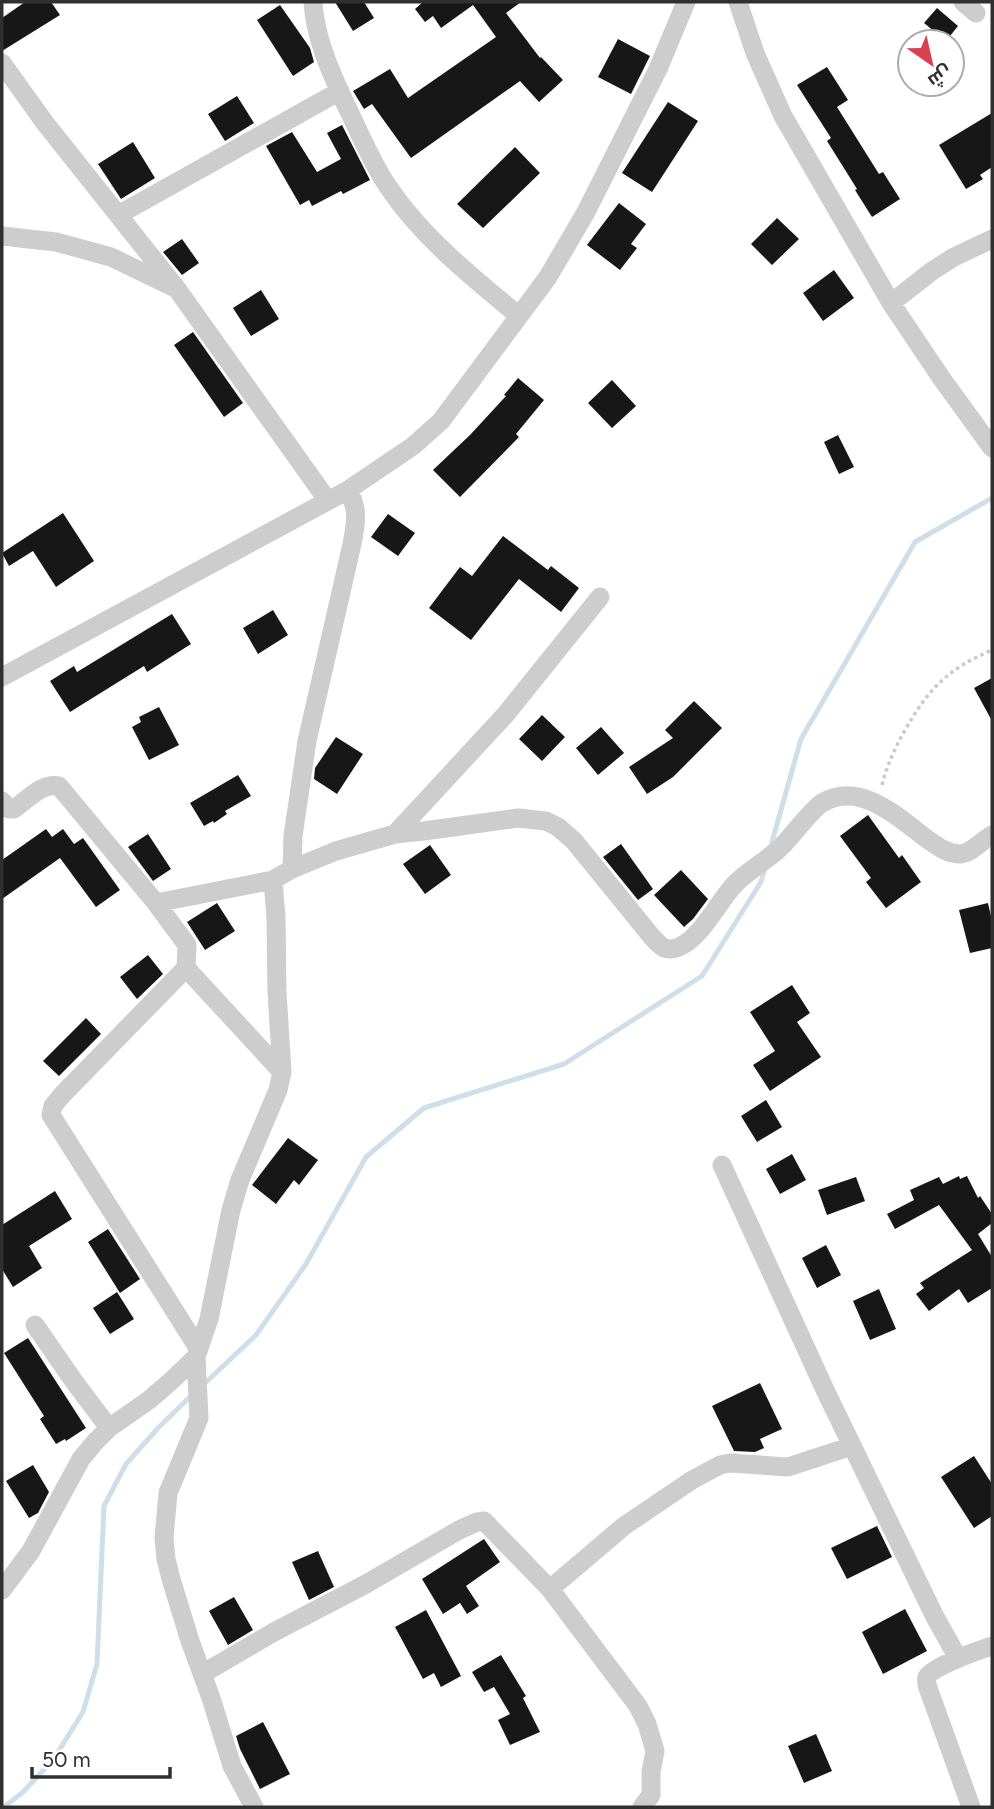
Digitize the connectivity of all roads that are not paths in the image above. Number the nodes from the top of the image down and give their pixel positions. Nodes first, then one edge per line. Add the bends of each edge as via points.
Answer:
1 (313, 2) edge
2 (686, 2) edge
3 (738, 2) edge
4 (2, 64) edge
5 (340, 91) junction
6 (118, 215) junction
7 (2, 236) edge
8 (992, 239) edge
9 (177, 289) junction
10 (891, 303) junction
11 (518, 315) junction
12 (992, 448) edge
13 (348, 490) junction
14 (328, 501) junction
15 (600, 597) dead end
16 (2, 677) edge
17 (2, 801) edge
18 (395, 834) junction
19 (992, 835) edge
20 (292, 869) junction
21 (273, 880) junction
22 (156, 903) junction
23 (186, 968) junction
24 (282, 1072) junction
25 (722, 1165) dead end
26 (35, 1325) dead end
27 (197, 1352) junction
28 (109, 1428) junction
29 (852, 1446) junction
30 (550, 1589) junction
31 (2, 1590) edge
32 (992, 1646) edge
33 (958, 1658) junction
34 (202, 1674) junction
35 (232, 1766) junction
36 (243, 1807) edge
37 (254, 1807) edge
38 (642, 1807) edge
39 (971, 1807) edge

1 - 5 street via 320,39
2 - 11 street via 658,69 586,212 548,277
3 - 10 street via 783,117
4 - 6 street
5 - 6 street
5 - 11 street via 397,199 464,270
6 - 9 street
7 - 9 street via 56,242 111,257
8 - 10 street via 954,257
9 - 14 street
10 - 12 street
11 - 13 street via 441,421
13 - 14 street
13 - 20 street via 356,518 307,741
14 - 16 street
15 - 18 street via 506,714
17 - 22 street via 14,809 43,788 59,786
18 - 19 street via 518,818 546,821 574,841 652,937 669,949 697,934 735,883 782,846 820,804 834,797 878,804 940,849 954,853 964,854
18 - 20 street
20 - 21 street
21 - 22 street
21 - 24 street
22 - 23 street via 187,945
23 - 24 street
23 - 27 street via 62,1095 51,1115
24 - 27 street via 240,1180 209,1319
25 - 29 street
26 - 28 street
27 - 28 street via 170,1382
27 - 34 street via 199,1418 168,1493 164,1538 171,1579
28 - 31 street via 81,1460 31,1551
29 - 30 street via 788,1467 730,1463 709,1470 625,1525
29 - 33 street
30 - 34 street via 481,1520
30 - 38 street via 630,1693 647,1724 655,1751 651,1795
32 - 33 street
33 - 39 street via 926,1679
34 - 35 street
35 - 36 street
35 - 37 street

